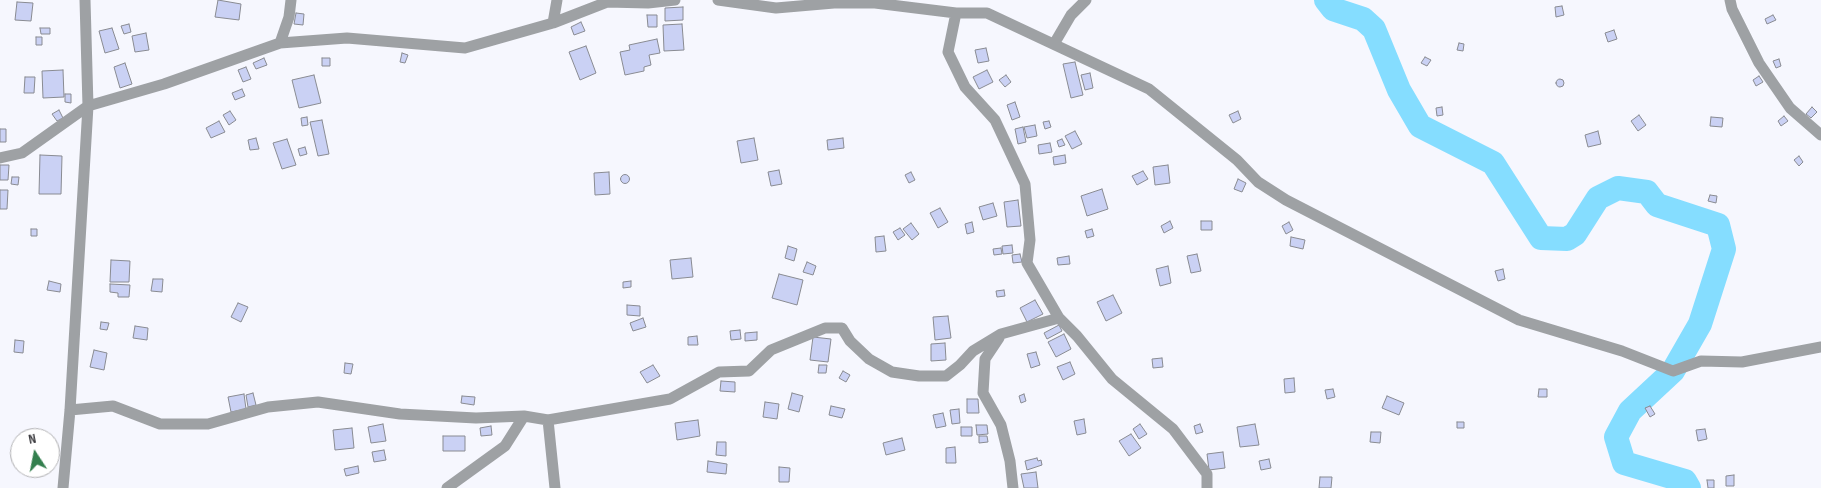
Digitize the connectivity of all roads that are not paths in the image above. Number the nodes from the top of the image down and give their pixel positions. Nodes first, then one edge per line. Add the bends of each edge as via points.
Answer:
1 (85, 0) edge
2 (291, 0) edge
3 (557, 0) edge
4 (675, 0) edge
5 (718, 0) edge
6 (1086, 0) edge
7 (1730, 0) edge
8 (956, 13) junction
9 (553, 23) junction
10 (280, 43) junction
11 (1054, 44) junction
12 (88, 106) junction
13 (1821, 135) edge
14 (0, 158) edge
15 (1059, 318) junction
16 (1001, 334) junction
17 (1821, 347) edge
18 (70, 410) junction
19 (524, 416) junction
20 (548, 420) junction
21 (63, 488) edge
22 (447, 488) edge
23 (555, 488) edge
24 (1013, 488) edge
25 (1207, 488) edge

1 - 12 street
2 - 10 street
3 - 9 street
4 - 9 street via 607,2
5 - 8 street via 776,8 875,3
6 - 11 street
7 - 13 street via 1759,63 1790,108
8 - 11 street via 987,13
8 - 15 street via 948,52 966,88 995,120 1025,184 1030,240 1027,263
9 - 10 street via 465,48 347,38
10 - 12 street via 164,84
11 - 17 street via 1149,89 1237,160 1258,182 1286,200 1520,320 1622,351 1673,371 1701,362 1742,362
12 - 14 street via 22,153
12 - 18 street
15 - 16 street
15 - 25 street via 1112,379 1173,428 1207,474
16 - 20 street via 973,351 946,376 919,376 892,372 869,359 850,341 842,328 825,328 771,350 749,371 720,372 670,399
16 - 24 street via 985,359 983,393 1001,425
18 - 19 street via 113,406 160,424 177,425 208,424 268,407 318,402 400,414 476,418
18 - 21 street
19 - 20 street
19 - 22 street via 505,446
20 - 23 street

